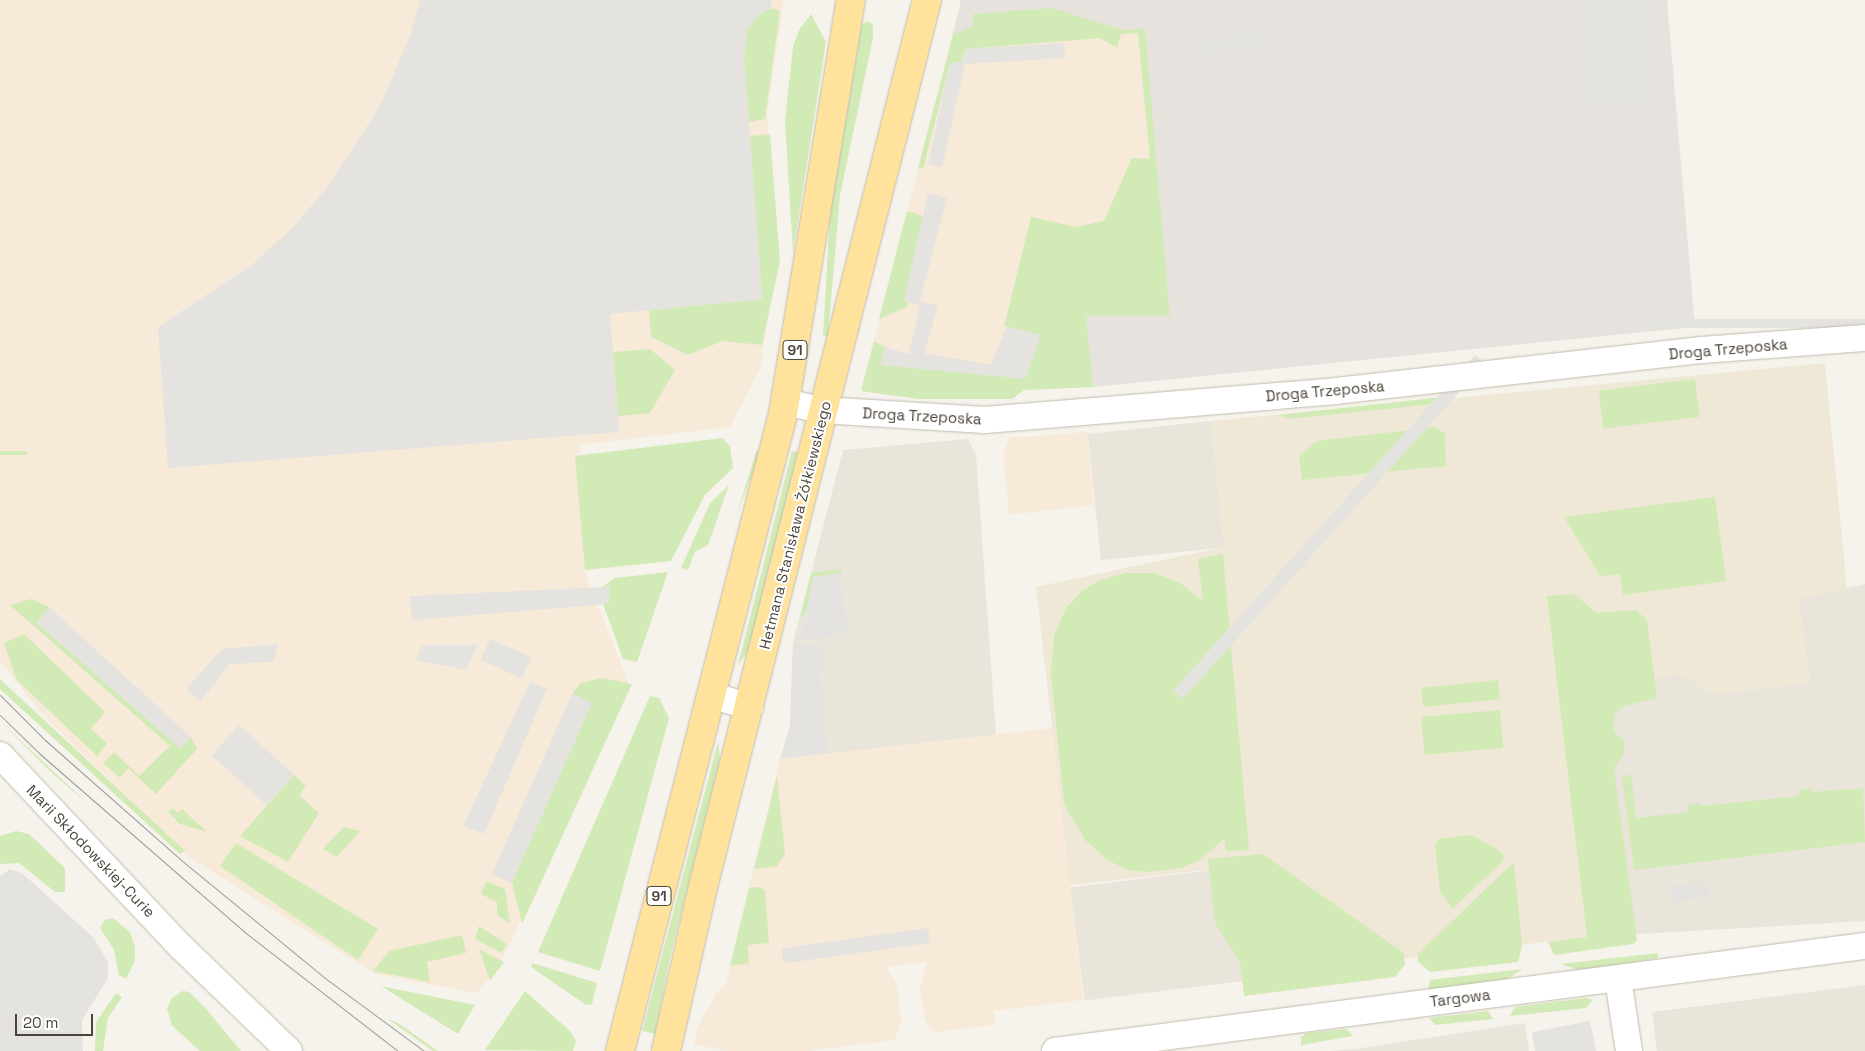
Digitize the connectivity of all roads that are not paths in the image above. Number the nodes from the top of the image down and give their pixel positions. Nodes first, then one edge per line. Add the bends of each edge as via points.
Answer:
1 (851, 0) edge
2 (927, 0) edge
3 (1865, 338) edge
4 (786, 402) junction
5 (822, 410) junction
6 (711, 695) junction
7 (750, 707) junction
8 (0, 755) edge
9 (1865, 946) edge
10 (1618, 979) junction
11 (620, 1047) edge
12 (289, 1051) edge
13 (666, 1051) edge
14 (1055, 1051) edge
15 (1629, 1051) edge

1 - 4 main road, 91
2 - 5 main road, Hetmana Stanisława Żółkiewskiego
3 - 5 street, Droga Trzeposka via 1701,350 1336,391 985,420
4 - 5 street, Droga Trzeposka
4 - 6 main road, 91
5 - 7 main road, Hetmana Stanisława Żółkiewskiego
6 - 7 street
6 - 11 main road, 91
7 - 13 main road, Hetmana Stanisława Żółkiewskiego via 704,883
8 - 12 street, Marii Skłodowskiej-Curie via 181,947
9 - 10 street, Targowa
10 - 14 street, Targowa
10 - 15 street

